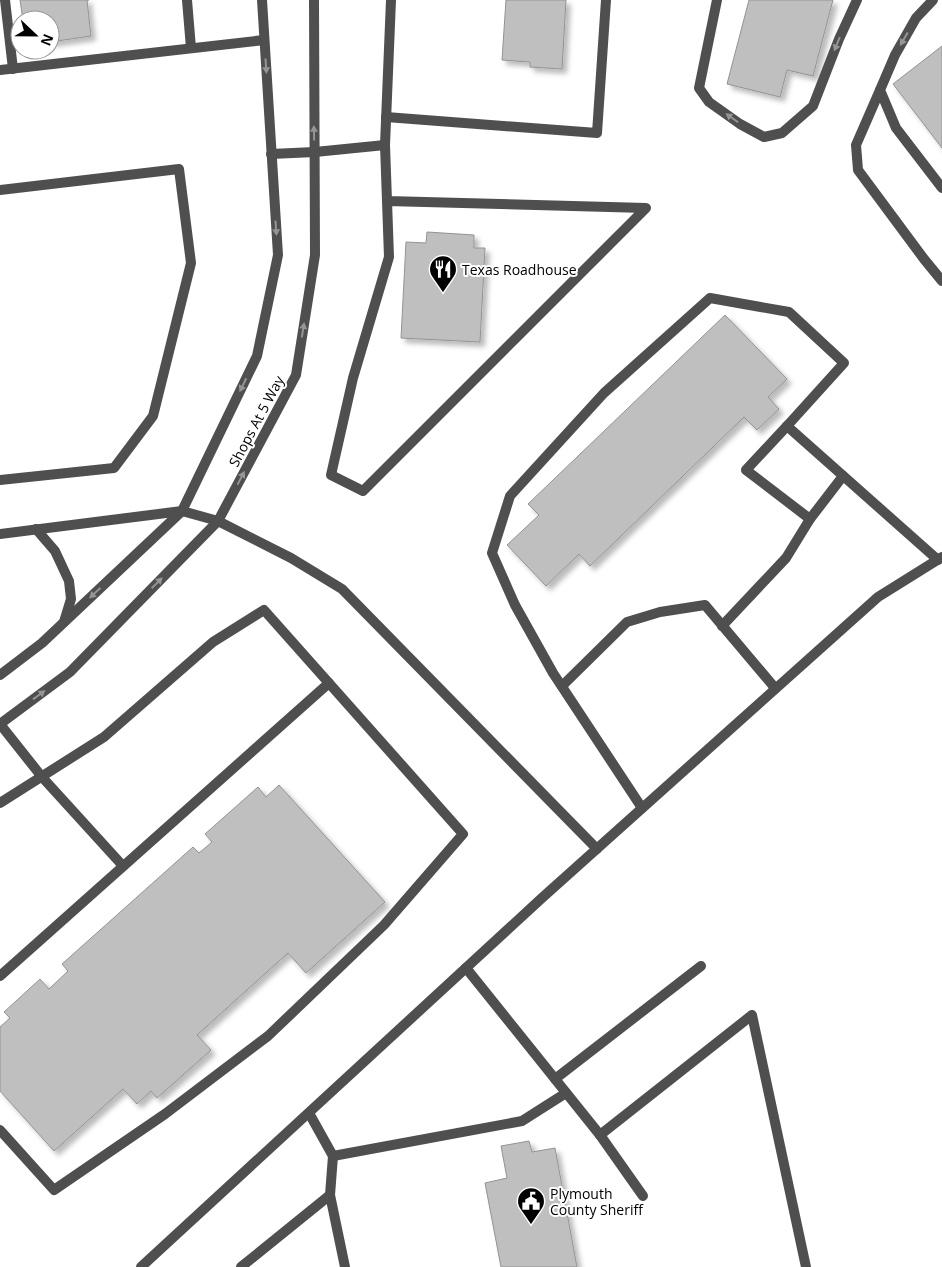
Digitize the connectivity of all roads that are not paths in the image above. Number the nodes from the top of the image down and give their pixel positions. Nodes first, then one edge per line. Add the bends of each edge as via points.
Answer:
1 (5, 0) edge
2 (187, 0) edge
3 (262, 0) edge
4 (314, 0) edge
5 (392, 0) edge
6 (606, 0) edge
7 (717, 0) edge
8 (857, 0) edge
9 (933, 0) edge
10 (264, 40) junction
11 (191, 48) junction
12 (13, 68) junction
13 (0, 70) edge
14 (880, 90) junction
15 (386, 117) junction
16 (386, 146) junction
17 (315, 152) junction
18 (271, 154) junction
19 (942, 188) edge
20 (0, 190) edge
21 (387, 201) junction
22 (942, 281) edge
23 (787, 426) junction
24 (843, 476) junction
25 (0, 480) edge
26 (182, 511) junction
27 (810, 519) junction
28 (218, 521) junction
29 (36, 529) junction
30 (0, 534) edge
31 (940, 559) edge
32 (64, 622) junction
33 (722, 626) junction
34 (0, 675) edge
35 (329, 683) junction
36 (562, 686) junction
37 (775, 688) junction
38 (0, 724) edge
39 (42, 777) junction
40 (0, 803) edge
41 (642, 808) junction
42 (597, 848) junction
43 (123, 866) junction
44 (701, 966) dead end
45 (466, 968) junction
46 (0, 976) edge
47 (555, 1079) junction
48 (566, 1093) junction
49 (309, 1113) junction
50 (0, 1130) edge
51 (600, 1135) junction
52 (333, 1156) junction
53 (330, 1195) junction
54 (643, 1196) dead end
55 (141, 1267) edge
56 (241, 1267) edge
57 (345, 1267) edge
58 (806, 1267) edge

1 - 12 lane
2 - 11 lane
3 - 10 lane, Shops At 5 Way
17 -> 4 lane, Shops At 5 Way
5 - 15 lane
6 - 15 lane via 597,133
8 -> 7 lane via 813,106 782,133 764,136 709,102 700,88
9 -> 14 lane via 916,18
10 - 11 lane
10 -> 18 lane, Shops At 5 Way
11 - 12 lane
12 - 13 lane
14 - 19 lane via 896,128
14 - 22 lane via 856,144 858,170
15 - 16 lane
16 - 17 lane
16 - 21 lane
17 - 18 lane
28 -> 17 lane, Shops At 5 Way via 296,375 315,255
18 -> 26 lane, Shops At 5 Way via 278,255 257,356
20 - 25 lane via 179,169 191,263 153,416 114,468
21 - 21 lane via 389,257 353,378 331,475 363,491 646,208
23 - 24 lane
23 - 27 lane via 746,470
23 - 36 lane via 844,363 789,312 710,298 604,393 510,496 492,553 515,605
24 - 27 lane
24 - 31 lane
26 - 28 lane
26 - 29 lane
26 -> 32 lane, Shops At 5 Way
27 - 33 lane via 786,558
38 -> 28 lane, Shops At 5 Way via 70,672
28 - 42 lane via 291,558 342,589
29 - 30 lane
29 - 32 lane via 55,551 69,581 72,599
31 - 37 lane via 878,597
32 - 34 lane, Shops At 5 Way via 42,644
33 - 36 lane via 705,605 660,612 627,622
33 - 37 lane
35 - 39 lane via 264,610 213,642 104,737
35 - 43 lane
35 - 50 lane via 462,834 384,925 268,1036 165,1114 54,1190
36 - 41 lane
37 - 41 lane
38 - 39 lane
39 - 40 lane
39 - 43 lane
41 - 42 lane
42 - 45 lane
43 - 46 lane
44 - 47 lane
45 - 47 lane
45 - 49 lane
47 - 48 lane
48 - 51 lane
48 - 52 lane via 522,1120
49 - 52 lane
49 - 55 lane
51 - 54 lane
51 - 58 lane via 752,1015
52 - 53 lane
53 - 56 lane
53 - 57 lane

